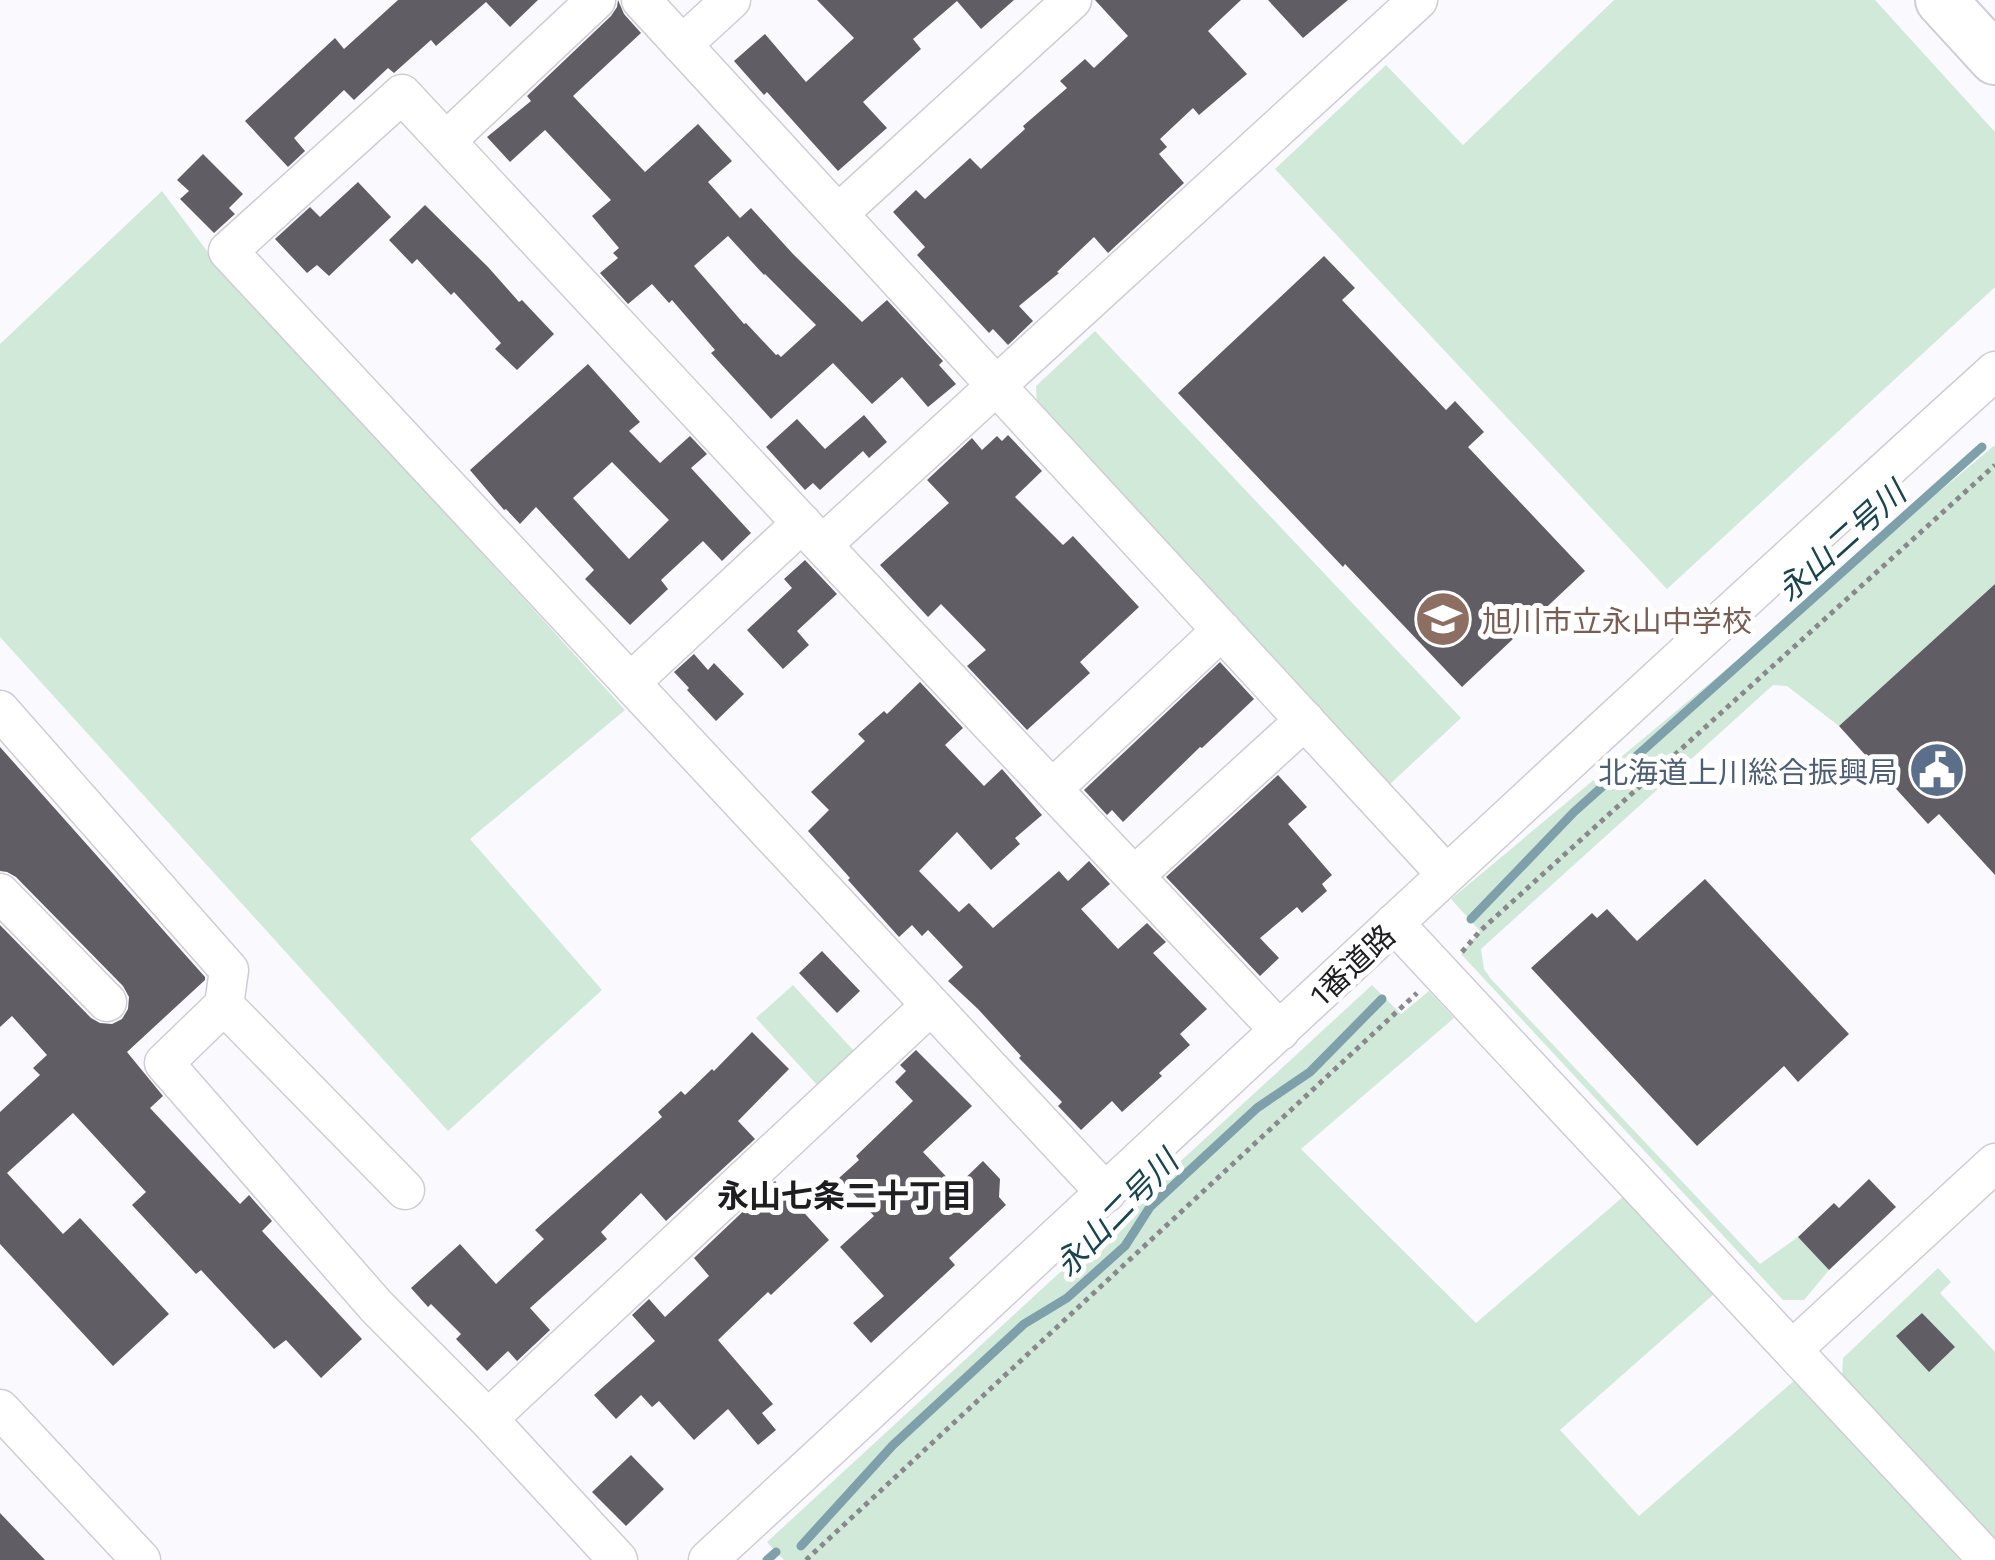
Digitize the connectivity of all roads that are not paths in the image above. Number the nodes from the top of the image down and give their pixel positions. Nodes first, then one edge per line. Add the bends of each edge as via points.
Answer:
1 (596, 0) edge
2 (641, 0) edge
3 (730, 0) edge
4 (1418, 0) edge
5 (1941, 0) edge
6 (1064, 3) edge
7 (682, 44) junction
8 (1995, 59) edge
9 (446, 142) junction
10 (839, 214) junction
11 (1995, 371) edge
12 (997, 386) junction
13 (812, 534) junction
14 (1222, 630) junction
15 (631, 682) junction
16 (0, 710) edge
17 (1304, 720) junction
18 (1052, 789) junction
19 (1446, 874) junction
20 (1134, 876) junction
21 (0, 892) edge
22 (1394, 923) junction
23 (106, 1002) dead end
24 (224, 1005) junction
25 (930, 1006) junction
26 (1280, 1031) junction
27 (1995, 1163) edge
28 (404, 1190) dead end
29 (1106, 1194) junction
30 (1793, 1349) junction
31 (0, 1408) edge
32 (488, 1419) junction
33 (141, 1560) edge
34 (618, 1560) edge
35 (708, 1560) edge
36 (1988, 1560) edge

1 - 9 street
2 - 7 street
3 - 7 street
4 - 12 street
5 - 8 main road
6 - 10 street
7 - 10 street
9 - 13 street
9 - 15 street via 402,94 228,250
10 - 12 street
11 - 19 street, 1番道路
12 - 13 street
12 - 14 street
13 - 15 street
13 - 18 street
14 - 17 street
14 - 18 street
15 - 25 street
16 - 24 street via 228,970
17 - 19 street
17 - 20 street
18 - 20 street
19 - 22 street, 1番道路
20 - 26 street
21 - 23 street
22 - 26 street, 1番道路
22 - 30 street
24 - 28 street
24 - 32 street via 164,1063 376,1306
25 - 29 street
25 - 32 street
26 - 29 street, 1番道路
27 - 30 street
29 - 35 street, 1番道路
30 - 36 street
31 - 33 street
32 - 34 street

